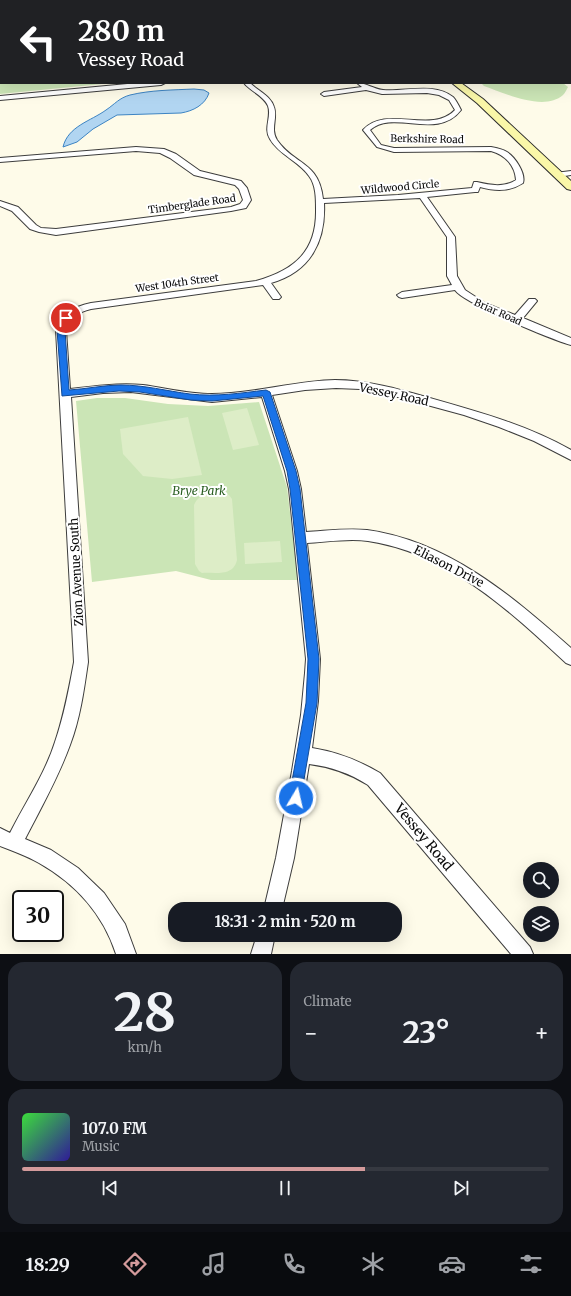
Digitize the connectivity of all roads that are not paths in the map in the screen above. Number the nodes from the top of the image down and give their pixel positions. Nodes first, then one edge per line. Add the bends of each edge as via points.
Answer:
1 (150, 84) edge
2 (248, 84) edge
3 (362, 84) edge
4 (457, 84) edge
5 (467, 84) edge
6 (368, 88) junction
7 (324, 94) dead end
8 (0, 98) edge
9 (480, 101) junction
10 (0, 160) edge
11 (571, 173) edge
12 (558, 175) junction
13 (477, 184) joint
14 (571, 187) edge
15 (422, 196) junction
16 (320, 201) junction
17 (0, 203) edge
18 (266, 282) junction
19 (457, 287) junction
20 (402, 295) dead end
21 (276, 297) dead end
22 (532, 302) dead end
23 (92, 306) joint
24 (516, 320) junction
25 (571, 342) edge
26 (266, 392) junction
27 (65, 394) junction
28 (570, 454) edge
29 (301, 538) junction
30 (571, 658) edge
31 (303, 755) junction
32 (7, 840) edge
33 (275, 902) edge
34 (264, 942) edge
35 (126, 954) edge
36 (261, 954) edge
37 (523, 954) edge

1 - 8 street
2 - 16 street, West 104th Street via 268,101 272,112 271,137 314,177
3 - 6 street, Berkshire Road
4 - 9 main road
5 - 9 main road
6 - 7 street
6 - 13 street, Berkshire Road via 382,91 433,92 446,95 452,100 458,110 453,117 425,123 384,122 370,125 366,130 379,146 388,149 498,151 508,156 520,177 520,181 511,186 490,188
9 - 12 main road
10 - 17 street, Timberglade Road via 153,149 167,153 197,173 238,183 243,188 247,200 237,208 56,232 33,228 15,209
11 - 12 street
12 - 14 main road
13 - 15 street, Wildwood Circle via 475,190
15 - 16 street, Wildwood Circle via 370,201
15 - 19 street via 451,237 452,276
16 - 18 street, West 104th Street via 321,219 312,252 294,269
18 - 21 street
18 - 23 street, West 104th Street
19 - 20 street
19 - 24 street, Briar Road via 470,299
22 - 24 street
23 - 27 street, Zion Avenue South via 73,312 62,324
24 - 25 street, Briar Road
26 - 27 street, Vessey Road via 212,398 119,388
26 - 28 street, Vessey Road via 322,384 379,388 503,424
26 - 29 street via 291,471
27 - 32 street, Zion Avenue South via 81,662 63,744 51,772
29 - 30 street, Eliason Drive via 367,536 416,548 489,586
29 - 31 street via 314,659 312,703
31 - 33 street
31 - 37 street, Vessey Road via 336,760 356,767 374,779
32 - 35 street via 45,856 72,874 98,899 118,931
34 - 36 street

